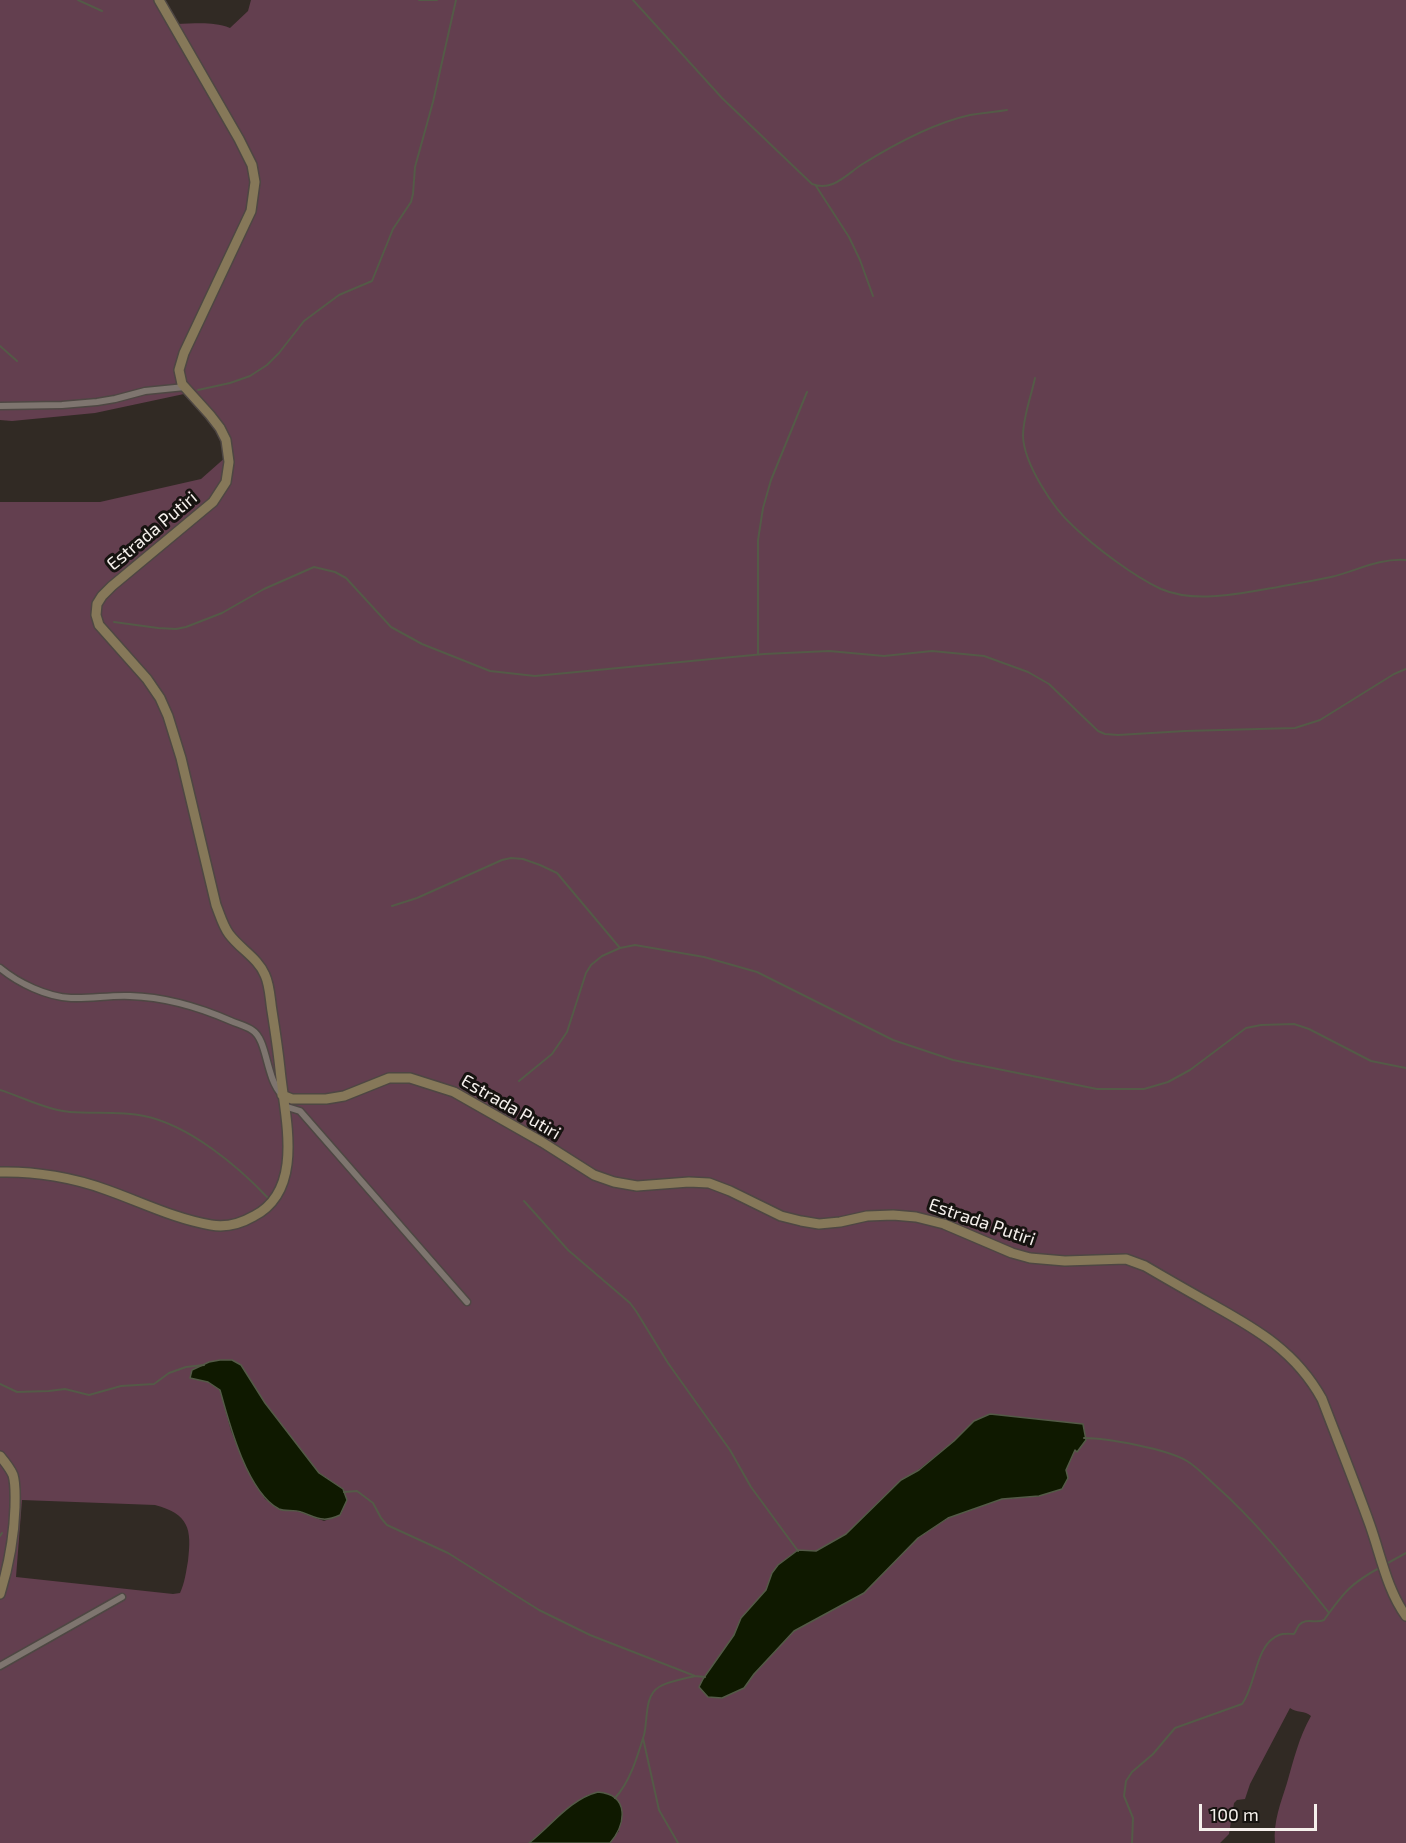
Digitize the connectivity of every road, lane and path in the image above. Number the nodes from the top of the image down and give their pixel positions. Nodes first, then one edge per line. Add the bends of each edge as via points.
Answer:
1 (159, 0) edge
2 (185, 387) junction
3 (0, 406) edge
4 (0, 968) edge
5 (282, 1095) junction
6 (284, 1106) junction
7 (0, 1172) edge
8 (466, 1302) dead end
9 (0, 1456) edge
10 (0, 1594) edge
11 (122, 1597) dead end
12 (1406, 1616) edge
13 (0, 1666) edge

1 - 2 street via 239,139 252,165 255,182 251,211 180,364 179,377
2 - 3 street via 62,405
2 - 5 street, Estrada Putiri via 226,440 226,482 205,509 112,586 97,604 96,615 99,625 147,679 168,716 222,922 265,974
4 - 5 street via 19,982 68,998 165,999 245,1027 260,1040 272,1082
5 - 6 street, Estrada Putiri
5 - 12 street, Estrada Putiri via 299,1100 326,1100 389,1078 410,1078 454,1092 594,1175 614,1182 637,1186 708,1184 801,1221 819,1224 867,1216 916,1217 1030,1258 1065,1262 1126,1260 1145,1266 1273,1341 1311,1380 1322,1399 1389,1584
6 - 7 street, Estrada Putiri via 288,1161 282,1185 258,1214 234,1225 189,1220 51,1176
6 - 8 street via 300,1112
9 - 10 street via 14,1477 15,1494 15,1529
11 - 13 street

